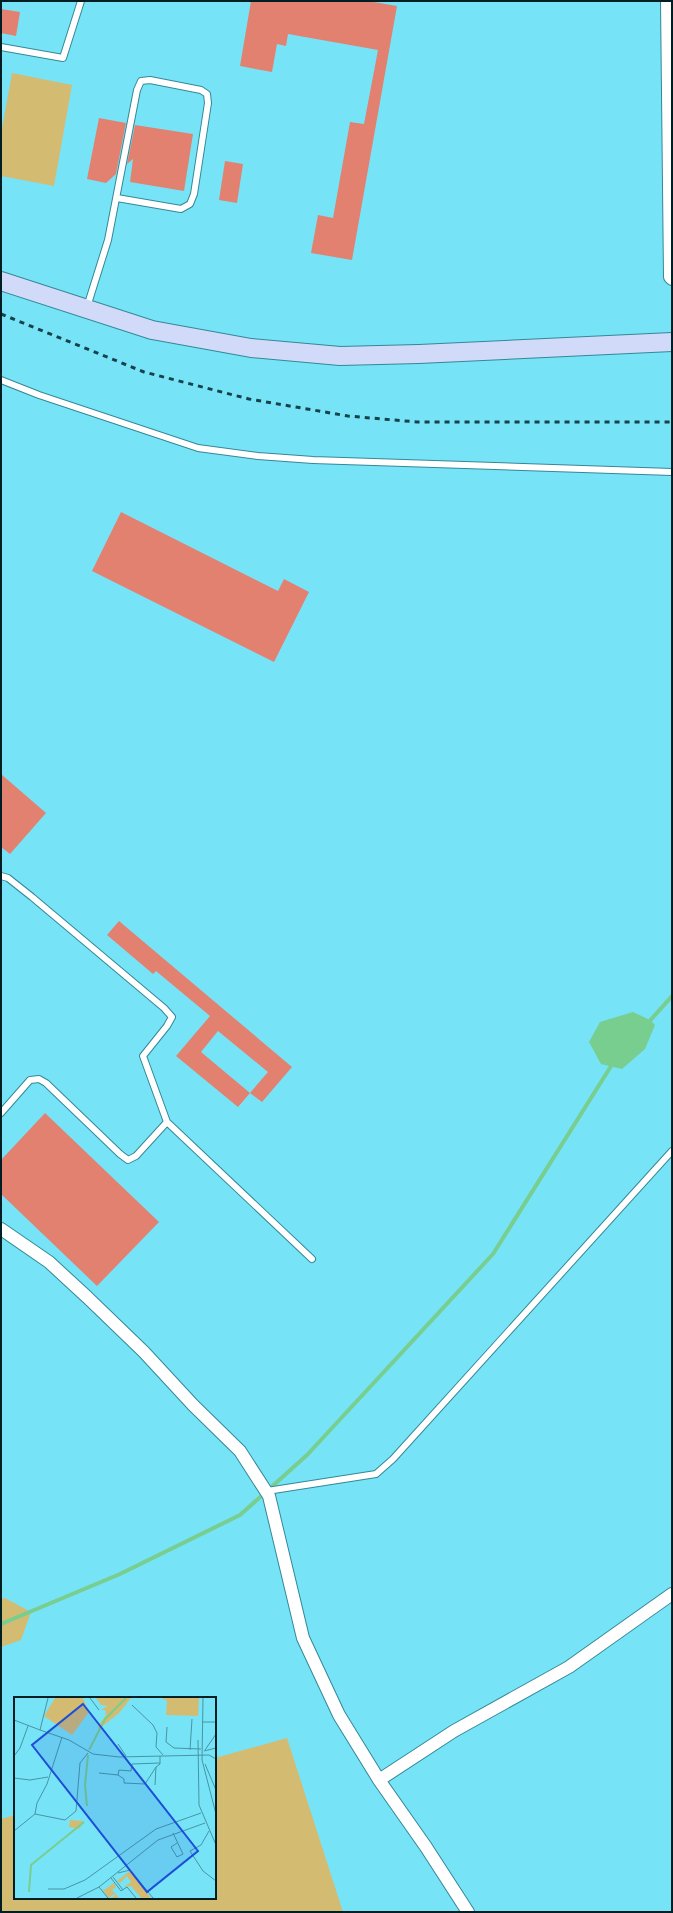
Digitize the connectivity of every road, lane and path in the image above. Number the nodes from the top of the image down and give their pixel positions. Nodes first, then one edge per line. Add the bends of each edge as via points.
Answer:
1 (81, 1) edge
2 (667, 1) edge
3 (1, 47) edge
4 (117, 198) junction
5 (672, 279) edge
6 (1, 281) edge
7 (87, 308) junction
8 (672, 342) edge
9 (1, 380) edge
10 (672, 472) edge
11 (1, 876) edge
12 (1, 1113) edge
13 (167, 1122) junction
14 (672, 1151) edge
15 (1, 1229) edge
16 (312, 1259) dead end
17 (267, 1491) junction
18 (672, 1594) edge
19 (379, 1780) junction
20 (468, 1912) edge

1 - 3 lane via 63,58
2 - 5 street
4 - 4 lane via 140,82 157,81 200,90 207,94 208,103 194,194 190,204 181,209
4 - 7 lane via 108,240
6 - 7 street
7 - 8 street via 152,330 251,348 340,356
9 - 10 lane via 198,448 313,460
11 - 13 lane via 8,878 32,897 172,1017 143,1056
12 - 13 lane via 30,1080 39,1079 128,1160 136,1156
13 - 16 lane
14 - 17 lane via 393,1459 376,1474
15 - 17 street via 49,1262 144,1352 192,1405 240,1451
17 - 19 street via 303,1638 339,1715
18 - 19 street via 568,1667 454,1731
19 - 20 street

